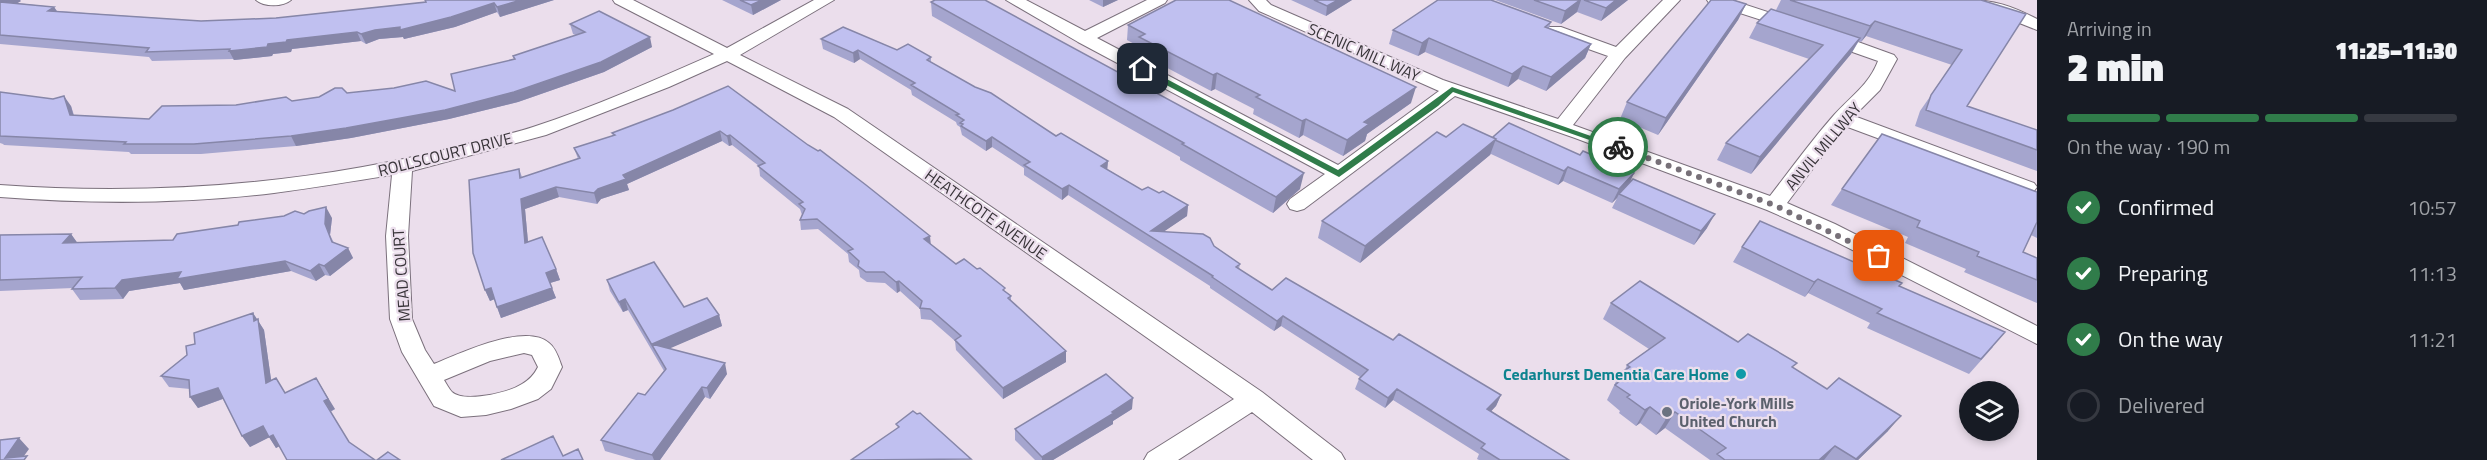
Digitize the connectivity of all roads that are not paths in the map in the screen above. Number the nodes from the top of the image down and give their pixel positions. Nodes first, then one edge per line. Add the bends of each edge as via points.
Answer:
1 (264, 0) edge
2 (283, 0) edge
3 (621, 0) edge
4 (826, 0) edge
5 (1014, 0) edge
6 (1159, 0) edge
7 (1257, 0) edge
8 (1672, 0) edge
9 (1975, 0) edge
10 (1728, 2) edge
11 (2037, 25) edge
12 (1542, 27) edge
13 (1084, 38) junction
14 (729, 54) junction
15 (1619, 54) junction
16 (1452, 89) junction
17 (1842, 118) junction
18 (1561, 128) junction
19 (402, 167) junction
20 (1339, 174) junction
21 (2027, 187) edge
22 (0, 191) edge
23 (1297, 204) dead end
24 (1774, 205) junction
25 (2037, 336) edge
26 (429, 376) dead end
27 (1253, 399) junction
28 (1157, 460) edge
29 (1332, 460) edge

1 - 2 street
3 - 14 street, HEATHCOTE AVENUE
4 - 14 street, ROLLSCOURT DRIVE
5 - 13 street
6 - 13 street
7 - 16 street, SCENIC MILL WAY via 1265,8
8 - 15 street
9 - 11 street
10 - 17 street, ANVIL MILLWAY via 1888,59 1878,85
12 - 15 street
13 - 20 street
14 - 19 street, ROLLSCOURT DRIVE via 539,130
14 - 27 street, HEATHCOTE AVENUE via 841,113
15 - 18 street
16 - 18 street, SCENIC MILL WAY
16 - 20 street
17 - 21 street
17 - 24 street, ANVIL MILLWAY
18 - 24 street, SCENIC MILL WAY
19 - 22 street, ROLLSCOURT DRIVE via 273,187 168,194 55,195
19 - 26 street, MEAD COURT via 397,236 401,319
20 - 23 street
24 - 25 street, SCENIC MILL WAY
27 - 28 street
27 - 29 street, HEATHCOTE AVENUE

